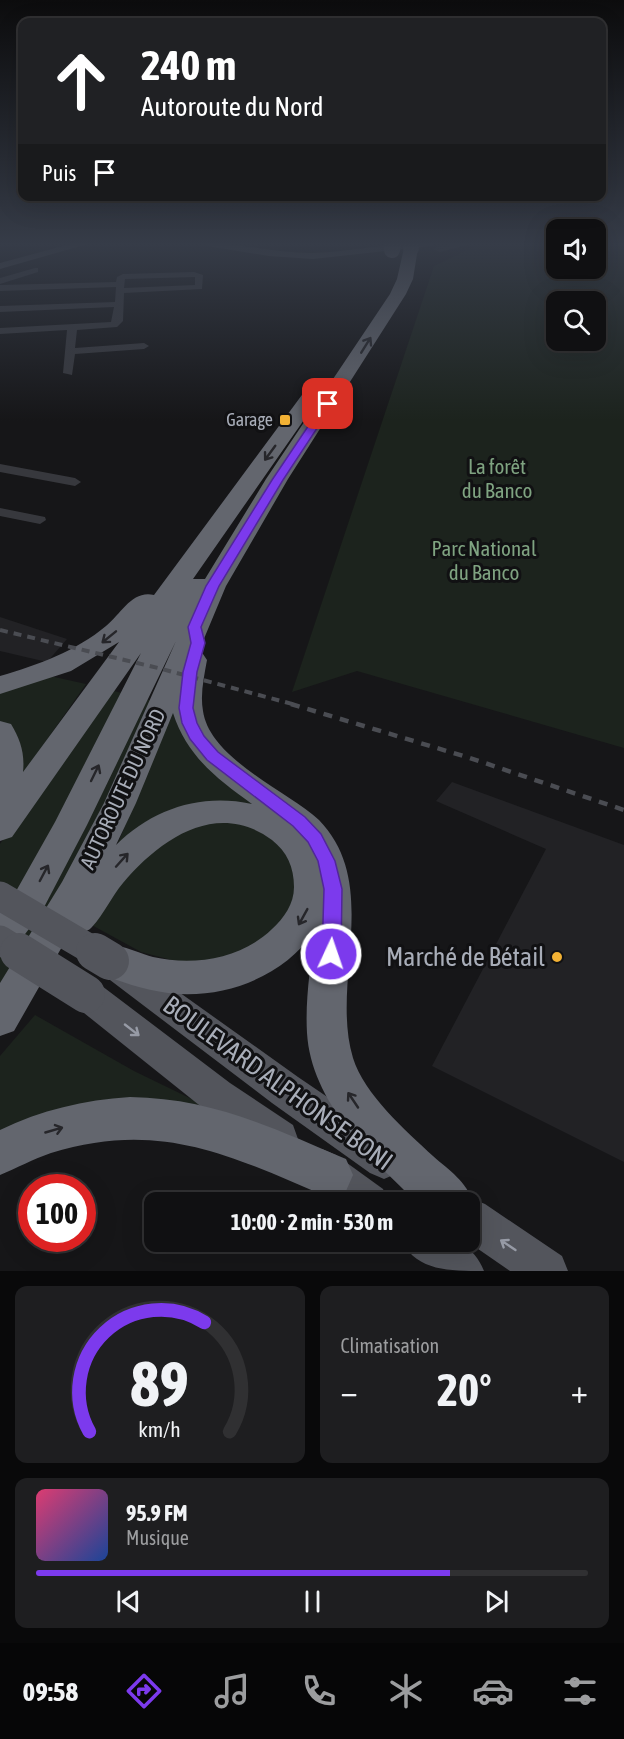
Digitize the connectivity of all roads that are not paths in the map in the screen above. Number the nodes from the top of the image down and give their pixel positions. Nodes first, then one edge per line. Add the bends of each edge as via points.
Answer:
1 (373, 302) edge
2 (393, 302) edge
3 (119, 304) joint
4 (0, 309) edge
5 (72, 328) junction
6 (0, 331) edge
7 (144, 346) dead end
8 (70, 351) junction
9 (68, 373) dead end
10 (0, 468) edge
11 (277, 480) junction
12 (75, 482) dead end
13 (234, 503) junction
14 (0, 512) edge
15 (40, 520) dead end
16 (194, 627) junction
17 (0, 685) edge
18 (0, 731) edge
19 (0, 796) edge
20 (0, 828) edge
21 (0, 896) edge
22 (0, 939) edge
23 (110, 961) junction
24 (0, 1018) edge
25 (0, 1025) edge
26 (0, 1153) edge
27 (330, 1175) junction
28 (354, 1192) edge
29 (433, 1192) edge
30 (438, 1192) edge
31 (480, 1226) edge
32 (437, 1252) edge
33 (463, 1271) edge
34 (547, 1271) edge

1 -> 13 highway
11 -> 2 highway, AUTOROUTE DU NORD
3 - 4 street
3 - 5 street via 117,323
5 - 6 street
5 - 8 street
7 - 8 street
8 - 9 street
10 - 12 street
11 - 16 highway, AUTOROUTE DU NORD via 232,551
22 -> 11 highway via 28,903 155,652 223,550
13 -> 17 highway via 202,530 136,613 97,647 46,673
13 - 20 highway
14 - 15 street
16 - 24 highway, AUTOROUTE DU NORD via 120,803 75,892
30 -> 16 highway via 381,1135 343,1086 332,1059 327,1019 333,913 327,861 315,838 299,821 236,775 198,739 186,708 198,643
18 - 19 highway via 9,756 9,772
21 - 23 main road, BOULEVARD ALPHONSE BONI, bridge
22 -> 27 main road, BOULEVARD ALPHONSE BONI, bridge via 86,994 217,1096
25 -> 23 highway via 28,995 107,876 127,854 162,828 197,813 223,810 248,814 290,835 305,855 312,895 305,917 277,948 253,963 233,971 180,977
23 - 29 main road, BOULEVARD ALPHONSE BONI via 275,1083
26 -> 27 highway via 25,1139 68,1126 139,1117 208,1127
27 - 28 main road, BOULEVARD ALPHONSE BONI
34 -> 31 main road
32 - 33 main road

